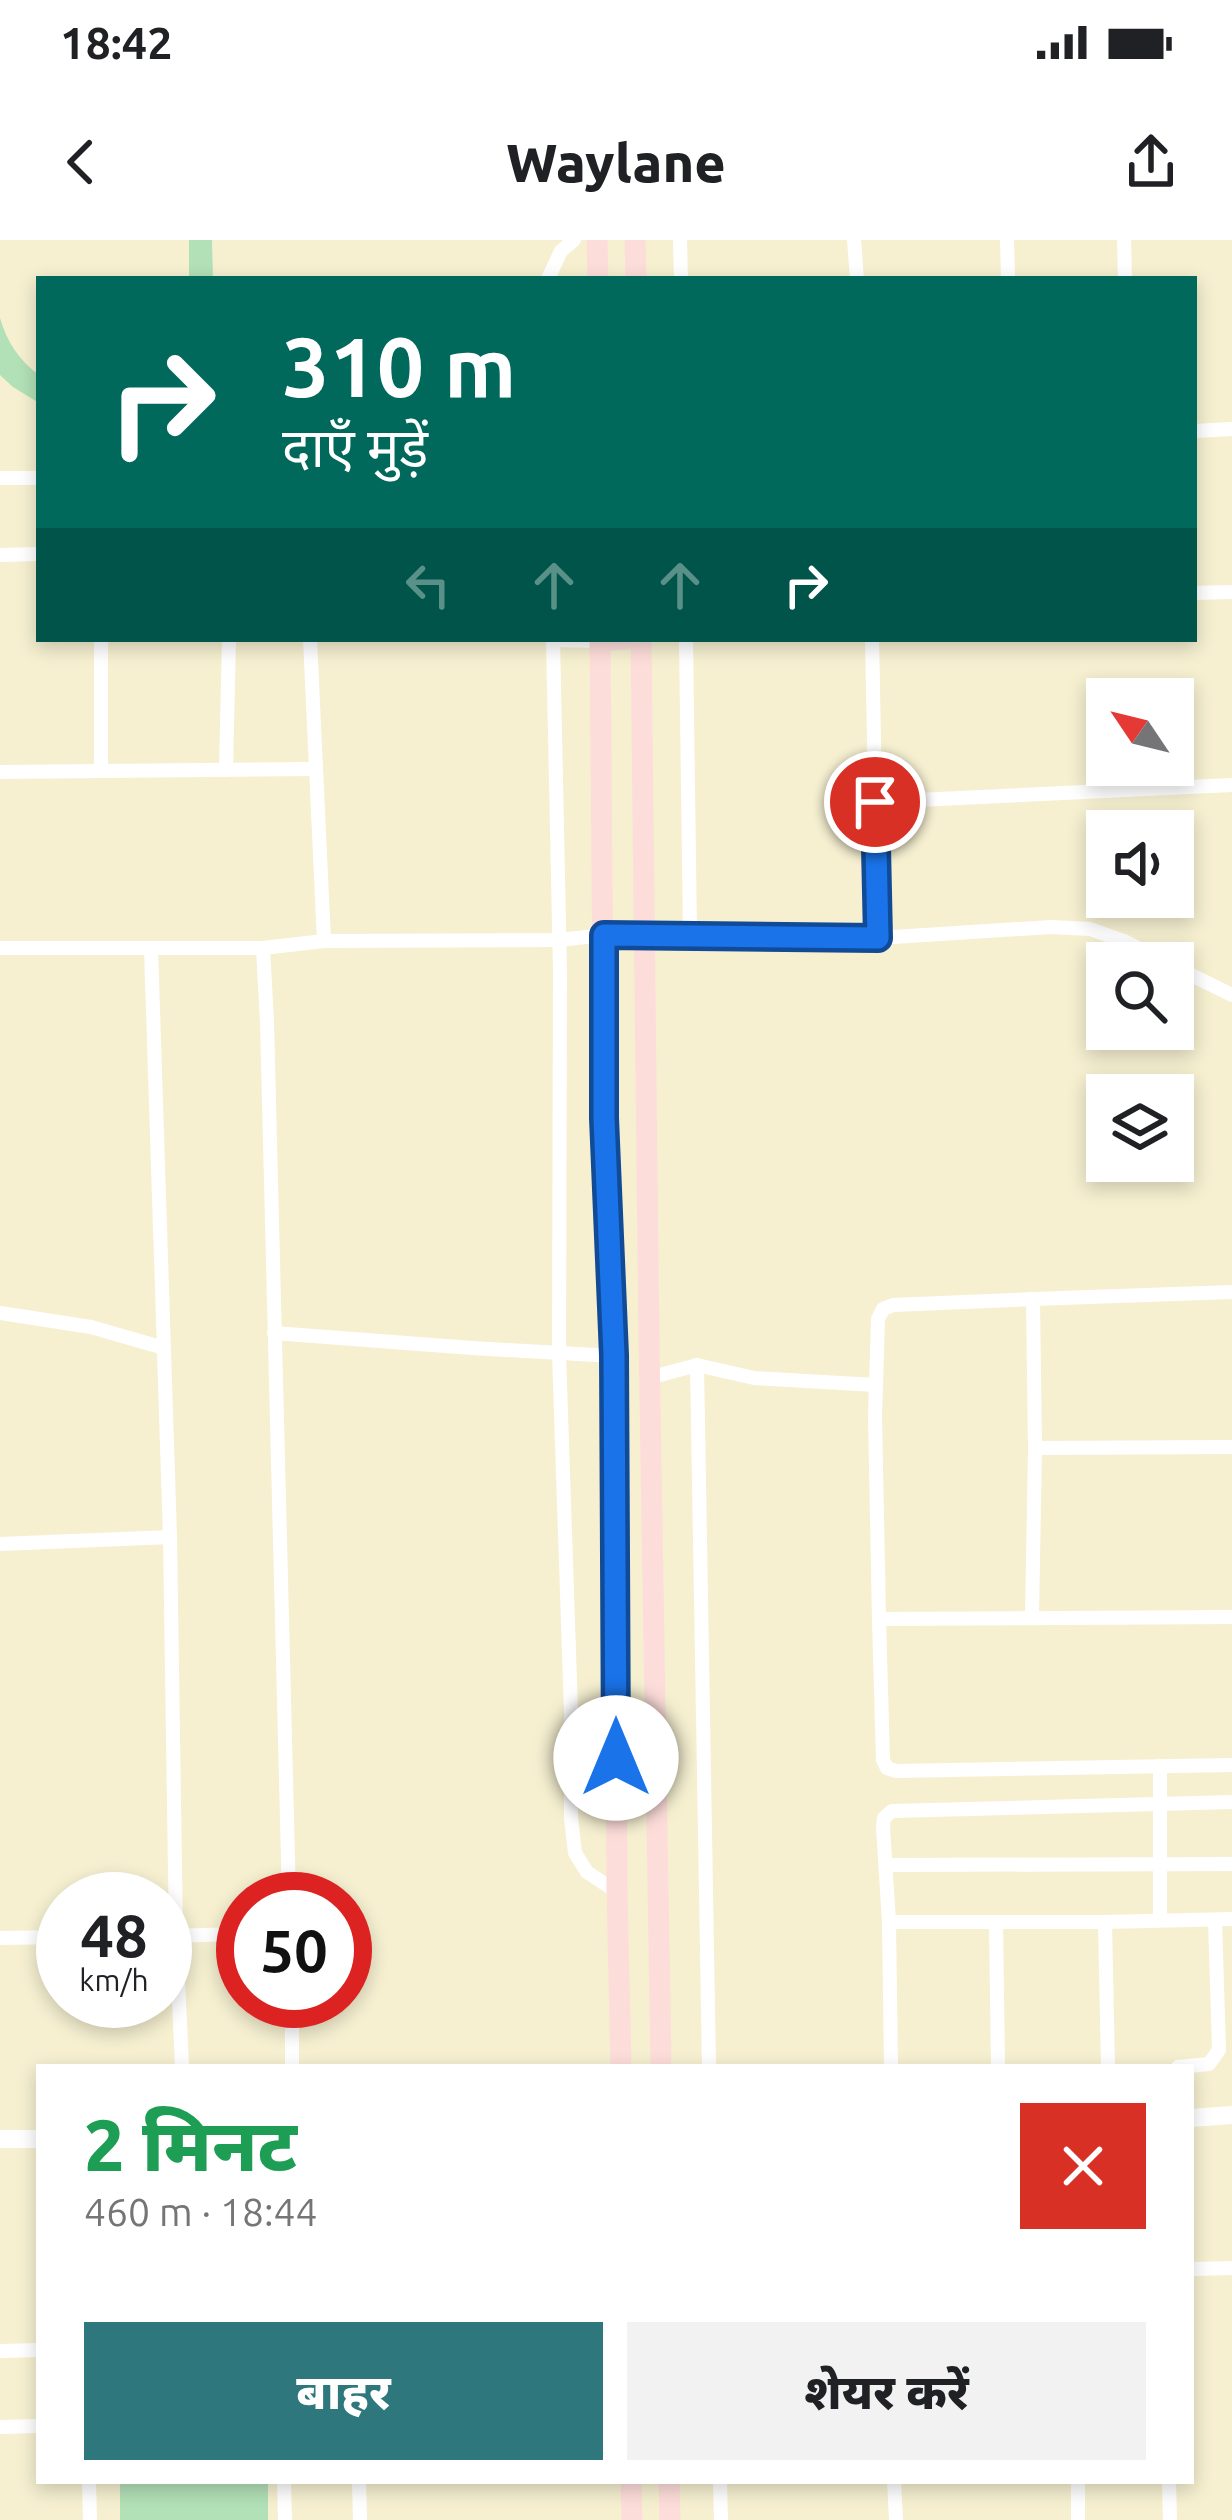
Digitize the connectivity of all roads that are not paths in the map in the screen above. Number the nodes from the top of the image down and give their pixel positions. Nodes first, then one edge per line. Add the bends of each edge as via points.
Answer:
1 (574, 240) edge
2 (597, 240) edge
3 (635, 240) edge
4 (680, 240) edge
5 (854, 240) edge
6 (1006, 240) edge
7 (1124, 240) edge
8 (549, 276) edge
9 (598, 276) edge
10 (636, 276) edge
11 (681, 276) edge
12 (857, 276) edge
13 (1008, 276) edge
14 (1125, 276) edge
15 (1232, 429) edge
16 (1197, 431) edge
17 (0, 478) edge
18 (36, 478) edge
19 (36, 554) edge
20 (0, 555) edge
21 (1232, 592) edge
22 (1197, 593) edge
23 (100, 642) edge
24 (229, 642) edge
25 (310, 642) edge
26 (553, 642) edge
27 (600, 642) edge
28 (641, 642) edge
29 (686, 642) edge
30 (872, 642) edge
31 (315, 769) junction
32 (226, 770) junction
33 (101, 771) junction
34 (0, 772) edge
35 (1232, 785) edge
36 (875, 802) junction
37 (644, 934) junction
38 (690, 934) junction
39 (604, 935) junction
40 (878, 938) junction
41 (559, 940) junction
42 (324, 941) junction
43 (1126, 942) edge
44 (0, 948) edge
45 (263, 948) junction
46 (151, 949) junction
47 (1194, 976) edge
48 (1232, 994) edge
49 (1232, 1292) edge
50 (1033, 1299) junction
51 (0, 1313) edge
52 (274, 1333) junction
53 (164, 1348) junction
54 (559, 1353) junction
55 (614, 1355) junction
56 (697, 1365) junction
57 (650, 1378) junction
58 (876, 1384) junction
59 (1232, 1447) edge
60 (1035, 1448) junction
61 (170, 1537) junction
62 (0, 1544) edge
63 (1032, 1617) junction
64 (1232, 1617) edge
65 (879, 1619) junction
66 (1232, 1765) edge
67 (1160, 1766) junction
68 (1232, 1802) edge
69 (1160, 1803) junction
70 (1232, 1864) edge
71 (887, 1865) junction
72 (1161, 1866) junction
73 (171, 1872) edge
74 (288, 1872) edge
75 (617, 1892) junction
76 (1232, 1919) edge
77 (1160, 1920) junction
78 (1215, 1920) junction
79 (889, 1922) junction
80 (996, 1922) junction
81 (1105, 1922) junction
82 (36, 1937) edge
83 (0, 1938) edge
84 (179, 2028) edge
85 (292, 2028) edge
86 (182, 2064) edge
87 (292, 2064) edge
88 (622, 2064) edge
89 (662, 2064) edge
90 (710, 2064) edge
91 (891, 2064) edge
92 (998, 2064) edge
93 (1108, 2064) edge
94 (1194, 2066) edge
95 (1232, 2115) edge
96 (1194, 2118) edge
97 (0, 2139) edge
98 (36, 2139) edge
99 (1232, 2268) edge
100 (1194, 2270) edge
101 (36, 2350) edge
102 (0, 2351) edge
103 (36, 2426) edge
104 (0, 2427) edge
105 (89, 2484) edge
106 (284, 2484) edge
107 (359, 2484) edge
108 (631, 2484) edge
109 (669, 2484) edge
110 (720, 2484) edge
111 (894, 2484) edge
112 (1078, 2484) edge
113 (1169, 2484) edge
114 (90, 2520) edge
115 (285, 2520) edge
116 (359, 2520) edge
117 (632, 2520) edge
118 (670, 2520) edge
119 (721, 2520) edge
120 (896, 2520) edge
121 (1078, 2520) edge
122 (1170, 2520) edge

1 - 8 street
2 - 9 main road
3 - 10 main road
4 - 11 street
5 - 12 street
6 - 13 street
7 - 14 street
15 - 16 street
17 - 18 street
19 - 20 street
21 - 22 street
23 - 33 street
24 - 32 street
25 - 31 street
26 - 41 street
27 - 39 main road
28 - 37 main road
29 - 38 street
30 - 36 street
31 - 32 street
31 - 42 street
32 - 33 street
33 - 34 street
35 - 36 street
36 - 40 street
37 - 38 street
37 - 39 main road
37 - 57 main road
38 - 40 street
39 - 41 street
39 - 55 main road
40 - 43 street via 1051,927
41 - 42 street
41 - 54 street
42 - 45 street
44 - 46 street
45 - 46 street
45 - 52 street
46 - 53 street
47 - 48 street
49 - 50 street
50 - 58 street via 883,1309
50 - 60 street
51 - 53 street
52 - 54 street
52 - 74 street
53 - 61 street
54 - 55 street
54 - 75 street via 575,1852 587,1872
55 - 75 main road
56 - 57 street
56 - 58 street via 754,1378
56 - 90 street
57 - 89 main road
58 - 65 street
59 - 60 street
60 - 63 street
61 - 62 street
61 - 73 street
63 - 64 street
63 - 65 street
65 - 67 street via 886,1768
66 - 67 street
67 - 69 street
68 - 69 street
69 - 71 street via 892,1811 883,1828
69 - 72 street
70 - 72 street
71 - 72 street
71 - 79 street
72 - 77 street
75 - 88 main road
76 - 78 street
77 - 78 street
77 - 81 street
78 - 94 street via 1219,2050 1209,2065
79 - 80 street
79 - 91 street
80 - 81 street
80 - 92 street
81 - 93 street
82 - 83 street
84 - 86 street
85 - 87 street
95 - 96 street
97 - 98 street
99 - 100 street
101 - 102 street
103 - 104 street
105 - 114 street
106 - 115 street
107 - 116 street
108 - 117 main road
109 - 118 main road
110 - 119 street
111 - 120 street
112 - 121 street
113 - 122 street

